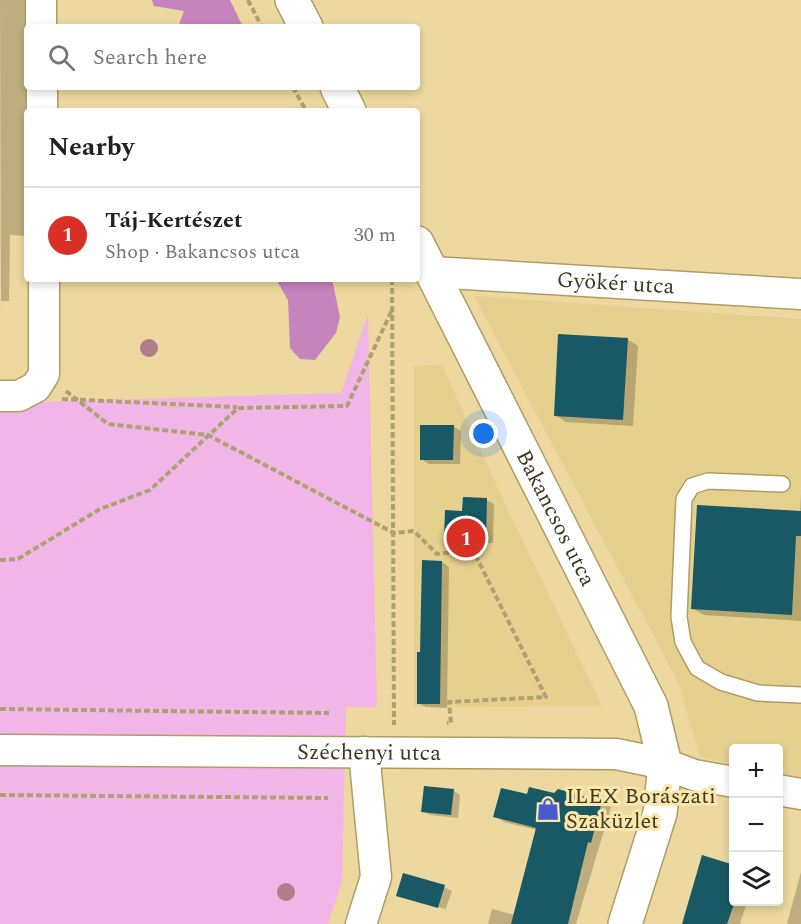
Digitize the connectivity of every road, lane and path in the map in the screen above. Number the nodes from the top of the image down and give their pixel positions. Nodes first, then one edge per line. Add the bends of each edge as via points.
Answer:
1 (41, 0) edge
2 (248, 0) edge
3 (292, 0) edge
4 (41, 24) edge
5 (260, 24) edge
6 (304, 24) edge
7 (42, 90) edge
8 (295, 90) edge
9 (338, 90) edge
10 (42, 108) edge
11 (304, 108) edge
12 (348, 108) edge
13 (420, 249) edge
14 (432, 272) junction
15 (44, 282) edge
16 (392, 282) edge
17 (801, 294) edge
18 (392, 308) junction
19 (45, 374) junction
20 (9, 396) edge
21 (77, 399) junction
22 (238, 408) junction
23 (208, 435) junction
24 (782, 484) dead end
25 (394, 533) junction
26 (0, 560) edge
27 (801, 695) edge
28 (0, 709) edge
29 (329, 713) dead end
30 (394, 723) junction
31 (405, 723) dead end
32 (439, 723) dead end
33 (0, 750) edge
34 (364, 752) junction
35 (394, 753) junction
36 (665, 764) junction
37 (729, 781) edge
38 (783, 791) edge
39 (801, 794) edge
40 (0, 795) edge
41 (328, 798) dead end
42 (361, 924) edge
43 (625, 924) edge

1 - 4 street
2 - 5 path
3 - 6 street
7 - 10 street
8 - 11 path
9 - 12 street
13 - 14 street, Bakancsos utca
14 - 17 street, Gyökér utca
14 - 36 street, Bakancsos utca via 651,706
15 - 19 street
16 - 18 path
18 - 22 path via 347,406
18 - 25 path
19 - 20 street via 36,387
19 - 21 path
20 - 21 path
21 - 22 path
21 - 23 path via 108,424
22 - 23 path
23 - 25 path
23 - 26 path via 150,490 100,508 18,559
24 - 27 lane via 708,481 692,486 684,499 679,617 683,642 697,668 721,682 758,693
25 - 30 path
25 - 32 path via 414,531 437,554 473,550 546,697 449,702 451,723
28 - 29 path
30 - 31 path
30 - 35 path
33 - 34 street, Széchenyi utca
34 - 35 street, Széchenyi utca
34 - 42 street via 376,877
35 - 36 street, Széchenyi utca via 616,754
36 - 37 street, Széchenyi utca via 694,775
36 - 43 street, Bakancsos utca via 660,813
38 - 39 street
40 - 41 path

